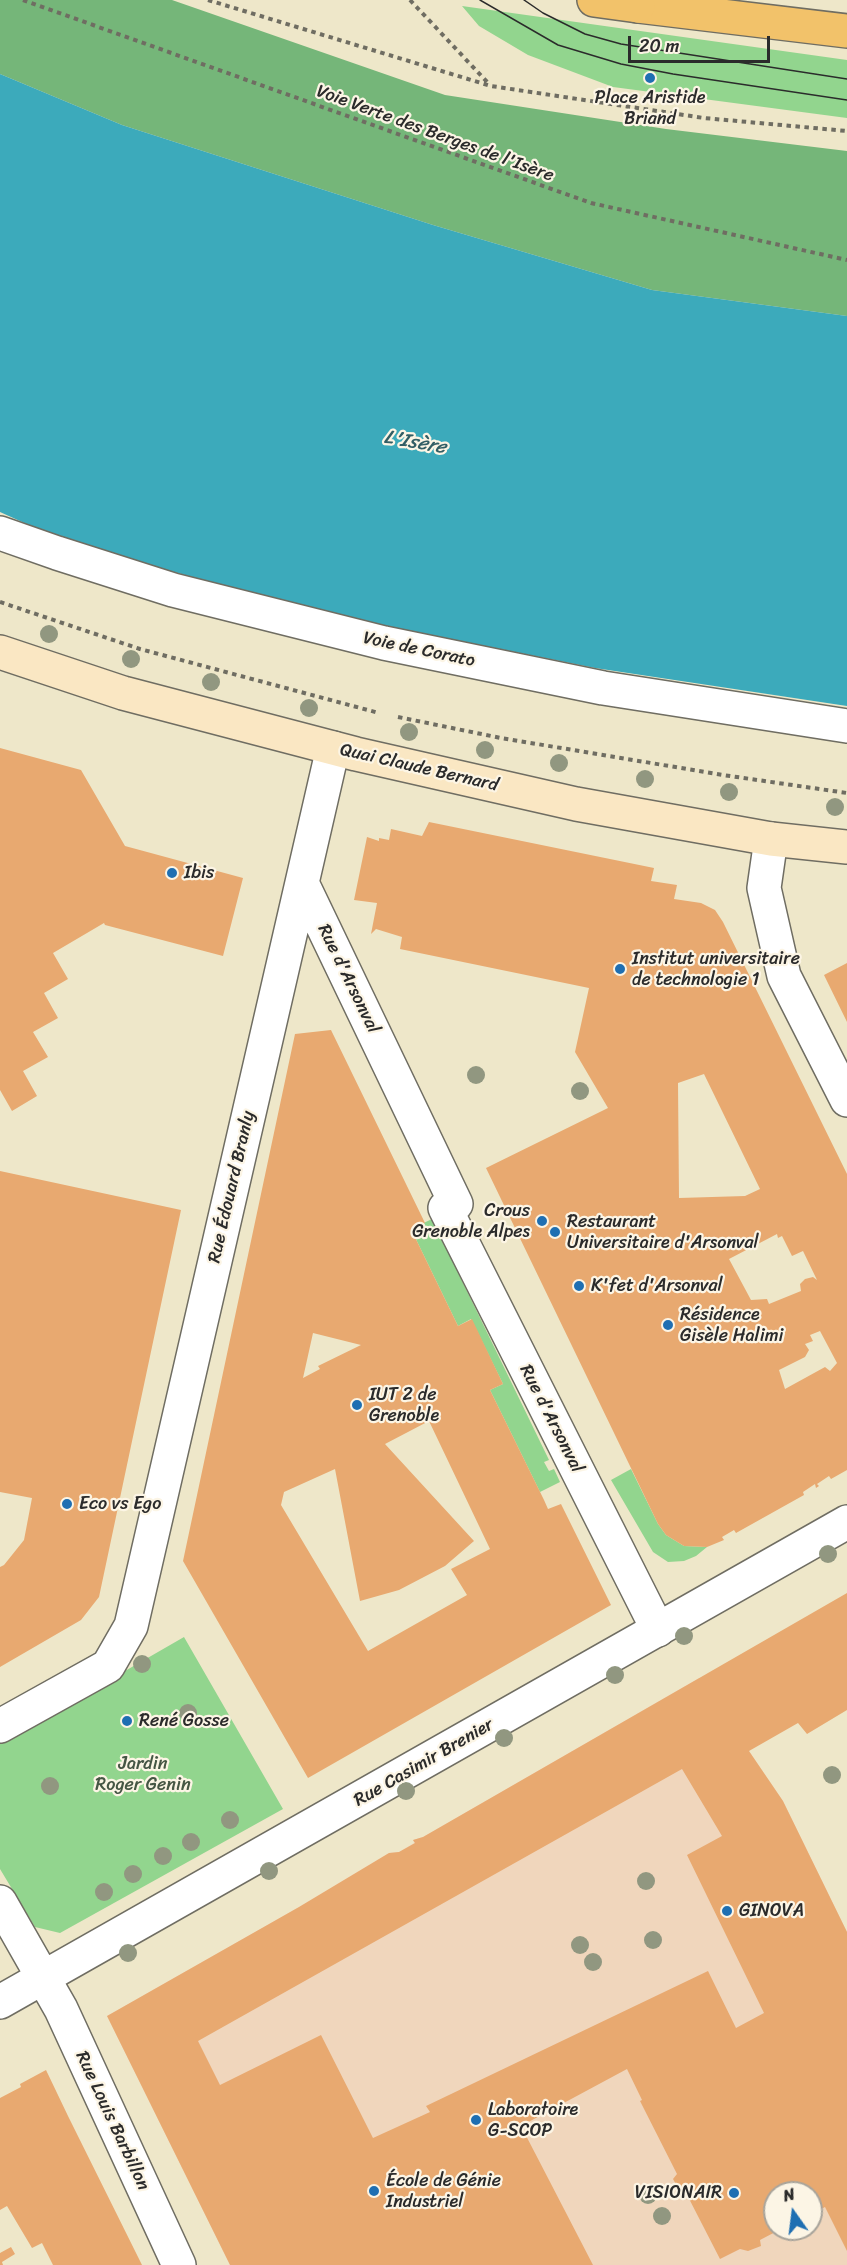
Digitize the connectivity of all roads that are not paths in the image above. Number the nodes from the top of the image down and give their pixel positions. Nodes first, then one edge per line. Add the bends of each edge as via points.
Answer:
1 (594, 0) edge
2 (637, 3) edge
3 (847, 31) edge
4 (0, 533) edge
5 (0, 652) edge
6 (847, 726) edge
7 (333, 748) junction
8 (771, 839) junction
9 (847, 846) edge
10 (302, 883) junction
11 (847, 1100) edge
12 (847, 1522) edge
13 (658, 1630) junction
14 (0, 1726) edge
15 (0, 1902) edge
16 (43, 1978) junction
17 (0, 2002) edge
18 (179, 2265) edge

1 - 2 main road
2 - 3 main road
4 - 6 street, Voie de Corato via 173,590 384,643 603,688
5 - 7 main road, Quai Claude Bernard via 123,693
7 - 8 main road, Quai Claude Bernard via 576,804
7 - 10 street, Rue Édouard Branly
8 - 9 main road, Quai Claude Bernard
8 - 11 street via 764,888 784,976
10 - 13 street, Rue d'Arsonval via 450,1206
10 - 14 street, Rue Édouard Branly via 131,1626 108,1666
12 - 13 street, Rue Casimir Brenier
13 - 16 street, Rue Casimir Brenier
15 - 16 street, Rue Louis Barbillon
16 - 17 street, Rue Casimir Brenier
16 - 18 street, Rue Louis Barbillon

